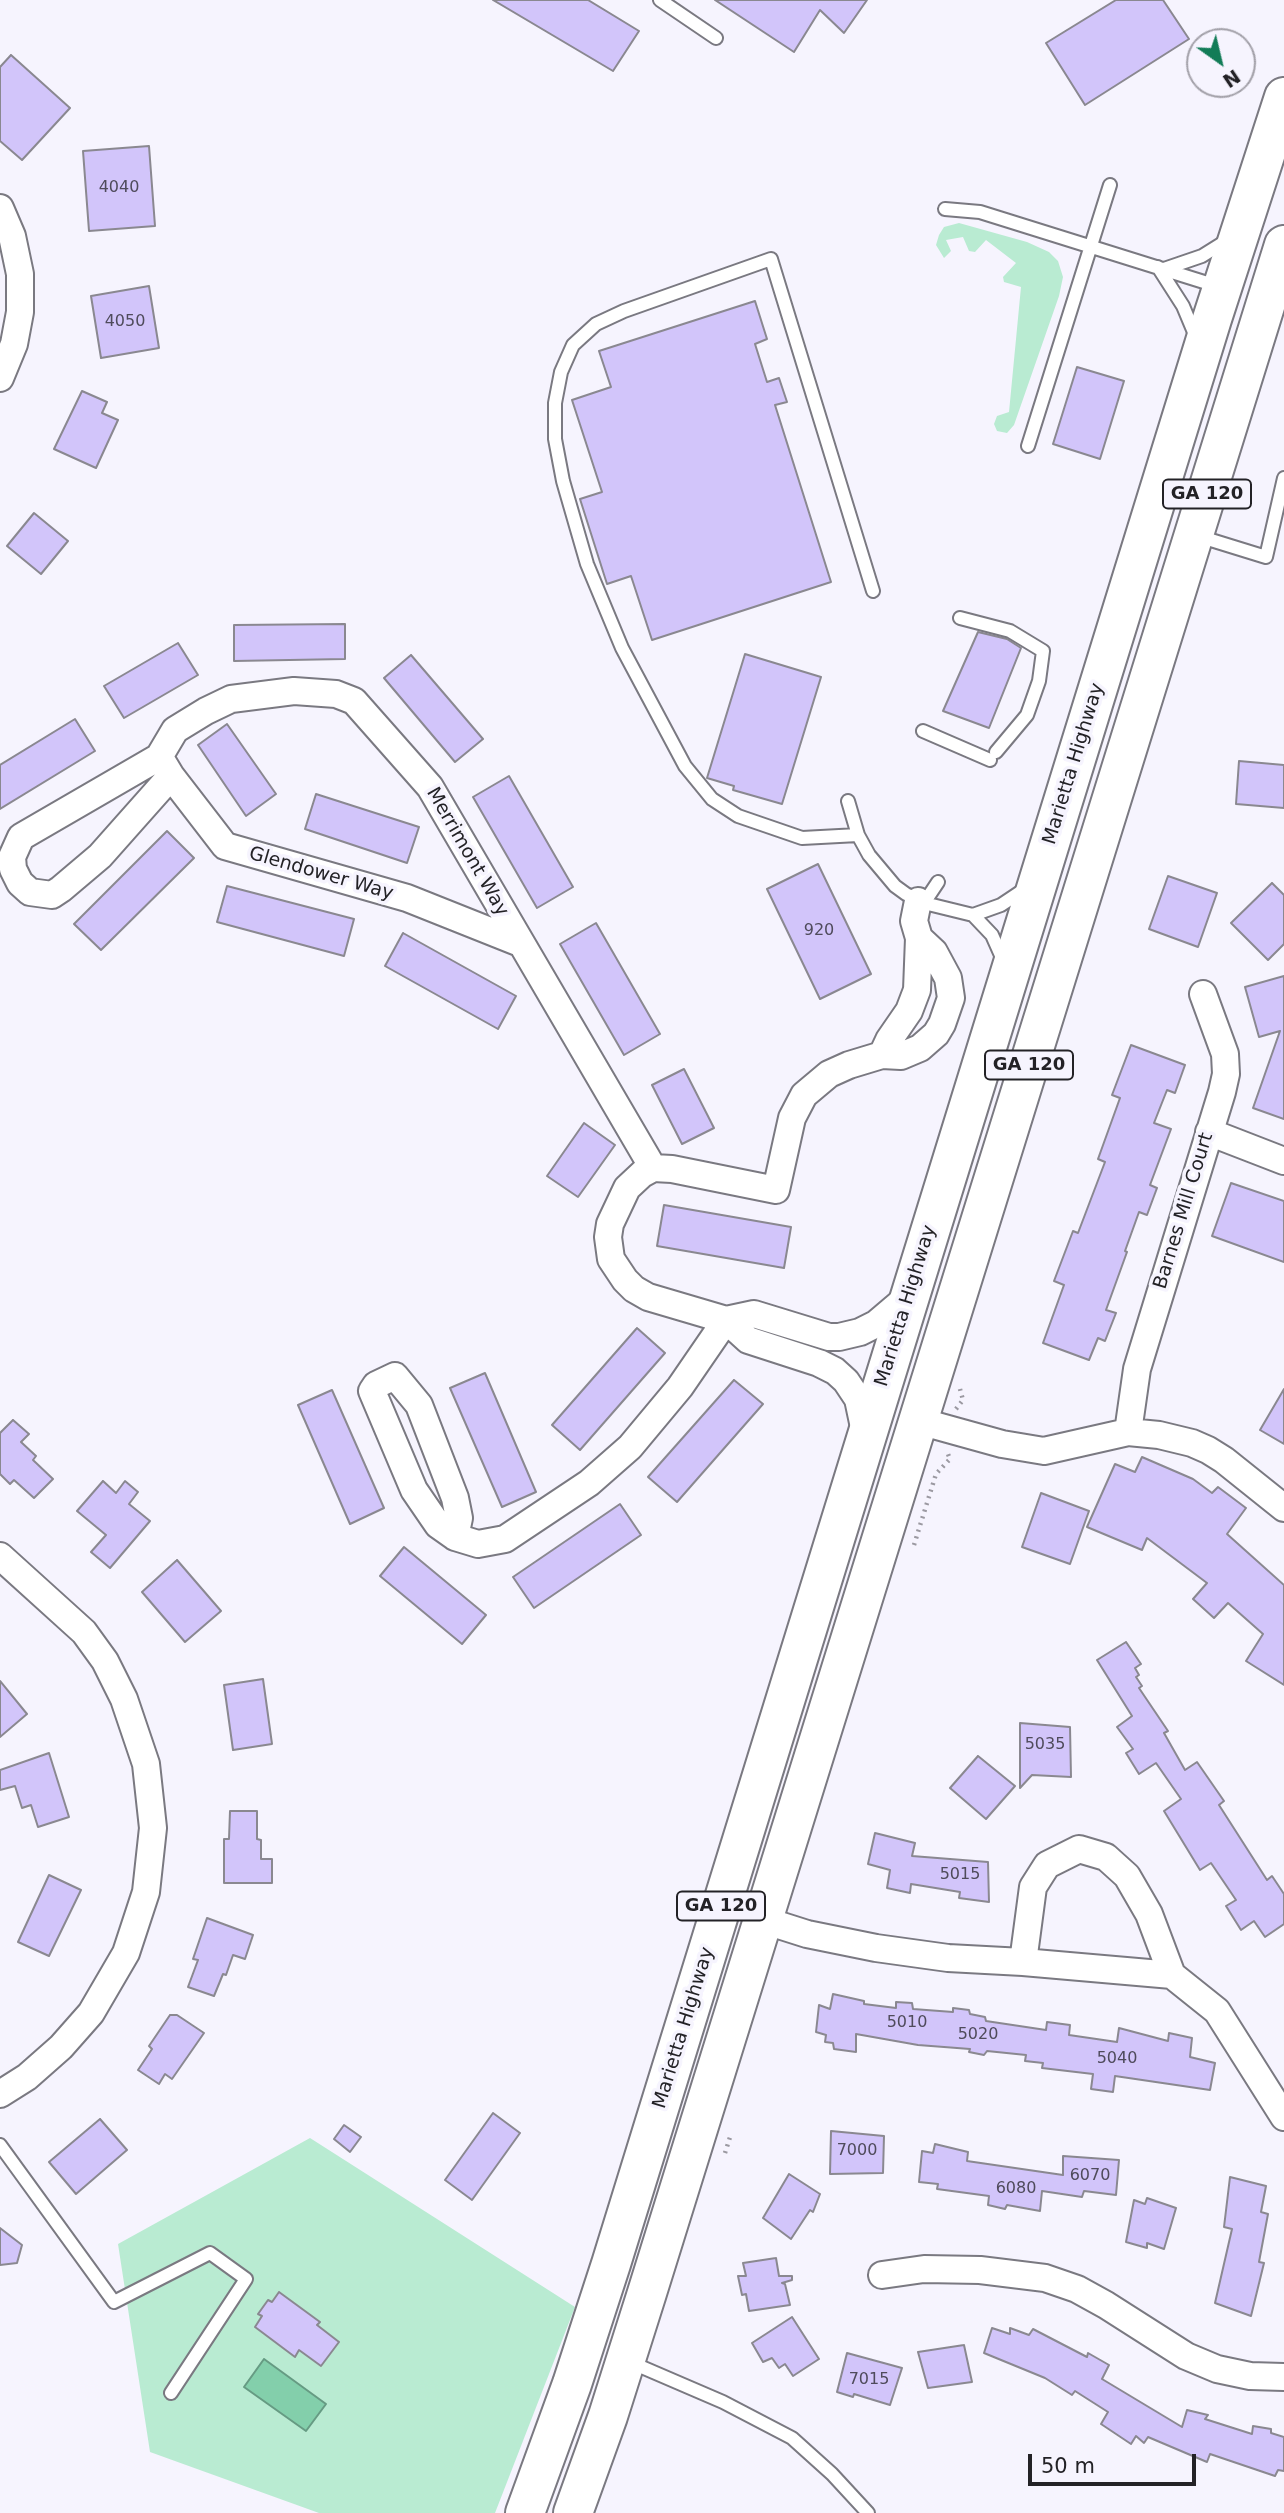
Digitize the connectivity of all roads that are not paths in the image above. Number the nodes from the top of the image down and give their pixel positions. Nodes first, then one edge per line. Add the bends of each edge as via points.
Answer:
1 (660, 0) edge
2 (716, 38) dead end
3 (1284, 97) edge
4 (1110, 185) dead end
5 (0, 208) edge
6 (945, 209) dead end
7 (1242, 226) junction
8 (1284, 245) edge
9 (1090, 247) junction
10 (1161, 268) junction
11 (1222, 287) junction
12 (1284, 338) edge
13 (1201, 356) junction
14 (0, 378) edge
15 (1242, 382) junction
16 (1028, 446) dead end
17 (1284, 478) edge
18 (1194, 535) junction
19 (873, 591) dead end
20 (960, 618) dead end
21 (923, 731) dead end
22 (165, 767) junction
23 (848, 801) dead end
24 (858, 835) junction
25 (1041, 872) junction
26 (938, 882) dead end
27 (921, 902) junction
28 (973, 915) junction
29 (919, 938) junction
30 (520, 943) junction
31 (1008, 979) junction
32 (1203, 994) dead end
33 (882, 1055) junction
34 (1209, 1132) junction
35 (1284, 1161) edge
36 (653, 1168) junction
37 (909, 1296) junction
38 (726, 1320) junction
39 (919, 1421) junction
40 (1128, 1432) junction
41 (866, 1437) junction
42 (1284, 1508) edge
43 (455, 1537) junction
44 (0, 1556) edge
45 (763, 1920) junction
46 (1023, 1962) junction
47 (1172, 1975) junction
48 (0, 2094) edge
49 (1284, 2117) edge
50 (0, 2145) edge
51 (882, 2275) dead end
52 (626, 2360) junction
53 (1284, 2377) edge
54 (171, 2393) dead end
55 (525, 2513) edge
56 (573, 2513) edge
57 (868, 2513) edge

1 - 2 lane
3 - 7 highway, Marietta Highway / GA 120
4 - 9 lane
5 - 14 street via 20,274 20,312 14,344
6 - 9 lane via 980,212
7 - 10 lane via 1202,256
7 - 11 highway, Marietta Highway / GA 120
8 - 15 highway, GA 120
9 - 10 lane
9 - 16 lane
10 - 11 lane
10 - 13 lane via 1190,320
11 - 13 highway, Marietta Highway / GA 120
12 - 15 highway
13 - 25 highway, Marietta Highway / GA 120
15 - 18 highway, GA 120
17 - 18 lane via 1266,558
18 - 39 highway, GA 120
19 - 24 lane via 771,259 624,311 596,324 573,345 555,403 555,439 563,481 587,564 622,648 685,766 712,799 738,816 802,838
20 - 21 lane via 1010,631 1043,651 1039,681 1027,715 993,756
22 - 22 street, Merrimont Way via 100,856 61,889 52,895 30,892 20,883 12,857 21,837
22 - 30 street, Glendower Way via 225,846 407,898
22 - 30 street, Merrimont Way via 175,730 231,699 294,691 335,694 354,701 430,787
23 - 24 lane
24 - 27 lane via 884,874
25 - 28 lane via 1013,898
25 - 31 highway, Marietta Highway / GA 120
26 - 27 lane
27 - 28 lane
27 - 29 street via 914,921
28 - 31 lane via 1000,951
29 - 33 street via 914,1001
29 - 33 street via 934,951 948,978 951,998 946,1017 920,1048 901,1056
30 - 36 street, Merrimont Way
31 - 37 highway, Marietta Highway / GA 120
32 - 34 street, Barnes Mill Court via 1225,1054 1226,1074
33 - 36 street via 829,1074 804,1095 792,1118 776,1190
34 - 35 street
34 - 40 street, Barnes Mill Court via 1137,1369
36 - 38 street via 627,1188 614,1214 608,1237 611,1259 625,1280 648,1297
37 - 38 street via 876,1324 839,1337 754,1314
37 - 41 highway, Marietta Highway / GA 120
38 - 41 street via 748,1340 819,1363 841,1376 858,1399
38 - 43 street via 639,1437 589,1483 505,1539 478,1544
39 - 40 street via 1044,1451
39 - 45 highway, GA 120
40 - 42 street via 1159,1435 1208,1450
41 - 55 highway, Marietta Highway / GA 120 via 611,2264
43 - 43 street via 438,1525 414,1490 372,1391 382,1381 395,1376 419,1405 455,1499 459,1518
44 - 48 street via 84,1632 105,1661 124,1699 146,1765 153,1828 146,1892 126,1953 91,2013 61,2047
45 - 46 street via 876,1948
45 - 52 highway, GA 120
46 - 47 street
46 - 47 street via 1033,1887 1047,1865 1079,1849 1106,1857 1127,1876 1149,1914
47 - 49 street via 1217,2011
50 - 54 lane via 114,2302 210,2253 246,2279
51 - 53 street via 924,2269 980,2270 1045,2278 1077,2289 1186,2356 1217,2369
52 - 56 highway, GA 120
52 - 57 lane via 792,2438

